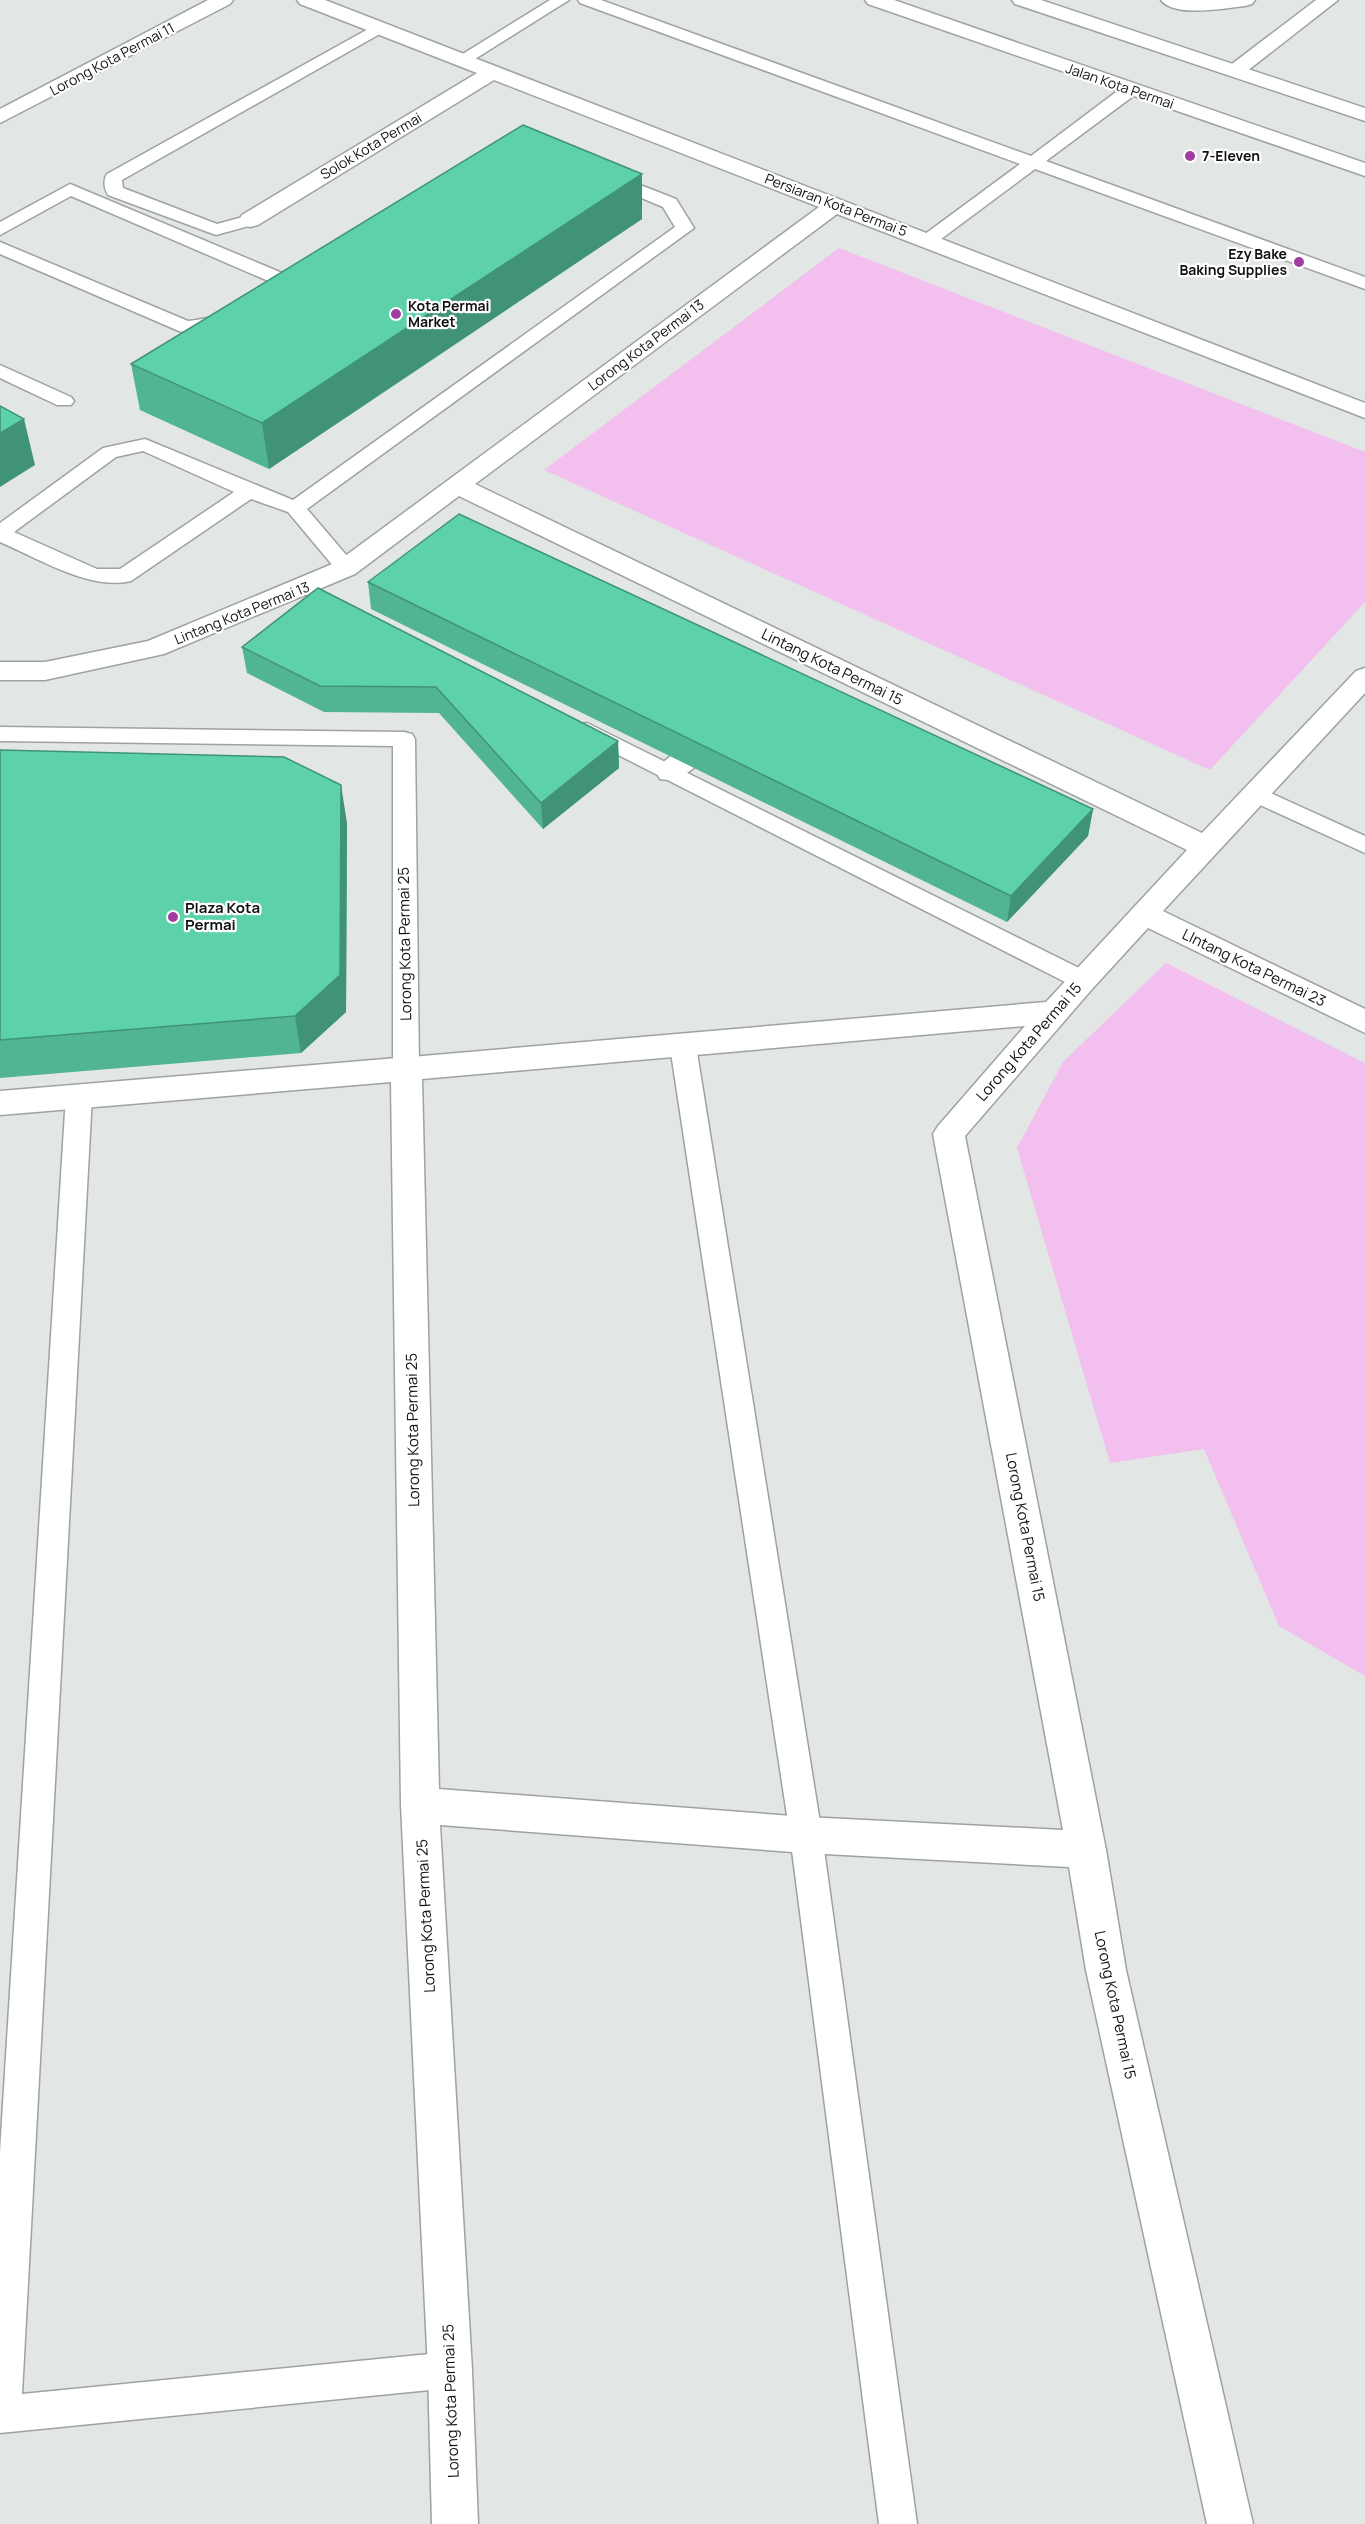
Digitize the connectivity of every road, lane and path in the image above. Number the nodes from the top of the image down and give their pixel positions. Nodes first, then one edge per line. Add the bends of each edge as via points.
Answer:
1 (223, 0) edge
2 (307, 0) edge
3 (561, 0) edge
4 (586, 0) edge
5 (875, 0) edge
6 (1022, 0) edge
7 (1245, 0) edge
8 (1328, 0) edge
9 (1179, 3) edge
10 (379, 28) junction
11 (461, 60) junction
12 (1235, 71) junction
13 (493, 72) junction
14 (1130, 90) junction
15 (1365, 115) edge
16 (0, 117) edge
17 (1034, 162) junction
18 (1365, 170) edge
19 (595, 172) edge
20 (835, 205) junction
21 (250, 220) joint
22 (0, 230) edge
23 (927, 240) junction
24 (0, 247) edge
25 (307, 270) edge
26 (287, 282) junction
27 (1365, 283) edge
28 (268, 294) edge
29 (241, 311) edge
30 (0, 371) edge
31 (64, 400) dead end
32 (1365, 411) edge
33 (458, 486) junction
34 (249, 491) junction
35 (296, 508) junction
36 (0, 533) edge
37 (346, 568) junction
38 (0, 670) edge
39 (1365, 678) edge
40 (565, 719) edge
41 (730, 721) edge
42 (0, 734) edge
43 (669, 772) junction
44 (1255, 794) junction
45 (1365, 845) edge
46 (1206, 847) junction
47 (1144, 914) junction
48 (1082, 980) junction
49 (1053, 1012) junction
50 (1365, 1023) edge
51 (682, 1046) junction
52 (406, 1067) junction
53 (79, 1096) junction
54 (0, 1103) edge
55 (420, 1805) junction
56 (806, 1835) junction
57 (1086, 1850) junction
58 (450, 2370) junction
59 (1, 2415) edge
60 (455, 2524) edge
61 (898, 2524) edge
62 (1230, 2524) edge

1 - 16 street, Lorong Kota Permai 11
2 - 10 street, Persiaran Kota Permai 5
3 - 11 lane
4 - 17 lane
5 - 14 street, Jalan Kota Permai
6 - 12 street
7 - 9 street
8 - 12 street
10 - 11 street, Persiaran Kota Permai 5
10 - 21 lane via 113,178 114,191 216,230
11 - 13 street, Persiaran Kota Permai 5
12 - 15 street
13 - 20 street, Persiaran Kota Permai 5
13 - 21 street, Solok Kota Permai
14 - 17 lane
14 - 18 street, Jalan Kota Permai
17 - 23 lane
17 - 27 lane
19 - 35 lane via 670,203 685,228
20 - 23 street, Persiaran Kota Permai 5
20 - 33 street, Lorong Kota Permai 13
22 - 26 lane via 70,189
23 - 32 street, Persiaran Kota Permai 5
24 - 29 lane via 186,327 222,323
25 - 26 lane
26 - 28 lane
30 - 31 lane
33 - 37 street, Lintang Kota Permai 13
33 - 46 street, Lintang Kota Permai 15 via 798,662
34 - 35 lane
34 - 36 lane via 124,576 94,575
34 - 36 lane via 145,445 110,452
35 - 37 lane
37 - 38 street, Lintang Kota Permai 13 via 315,592 155,648 45,671
39 - 44 street, Lorong Kota Permai 15
40 - 43 lane
41 - 43 street
42 - 52 lane, Lorong Kota Permai 25 via 404,739
43 - 48 lane
44 - 45 lane
44 - 46 street, Lorong Kota Permai 15
46 - 47 street, Lorong Kota Permai 15
47 - 48 street, Lorong Kota Permai 15
47 - 50 street, LIntang Kota Permai 23
48 - 49 street, Lorong Kota Permai 15
49 - 51 street
49 - 57 street, Lorong Kota Permai 15 via 949,1134
51 - 52 street
51 - 56 lane
52 - 53 street
52 - 55 street, Lorong Kota Permai 25
53 - 54 street
53 - 59 lane
55 - 56 street
55 - 58 street, Lorong Kota Permai 25
56 - 57 street
56 - 61 lane
57 - 62 street, Lorong Kota Permai 15 via 1107,1970
58 - 59 lane
58 - 60 street, Lorong Kota Permai 25

